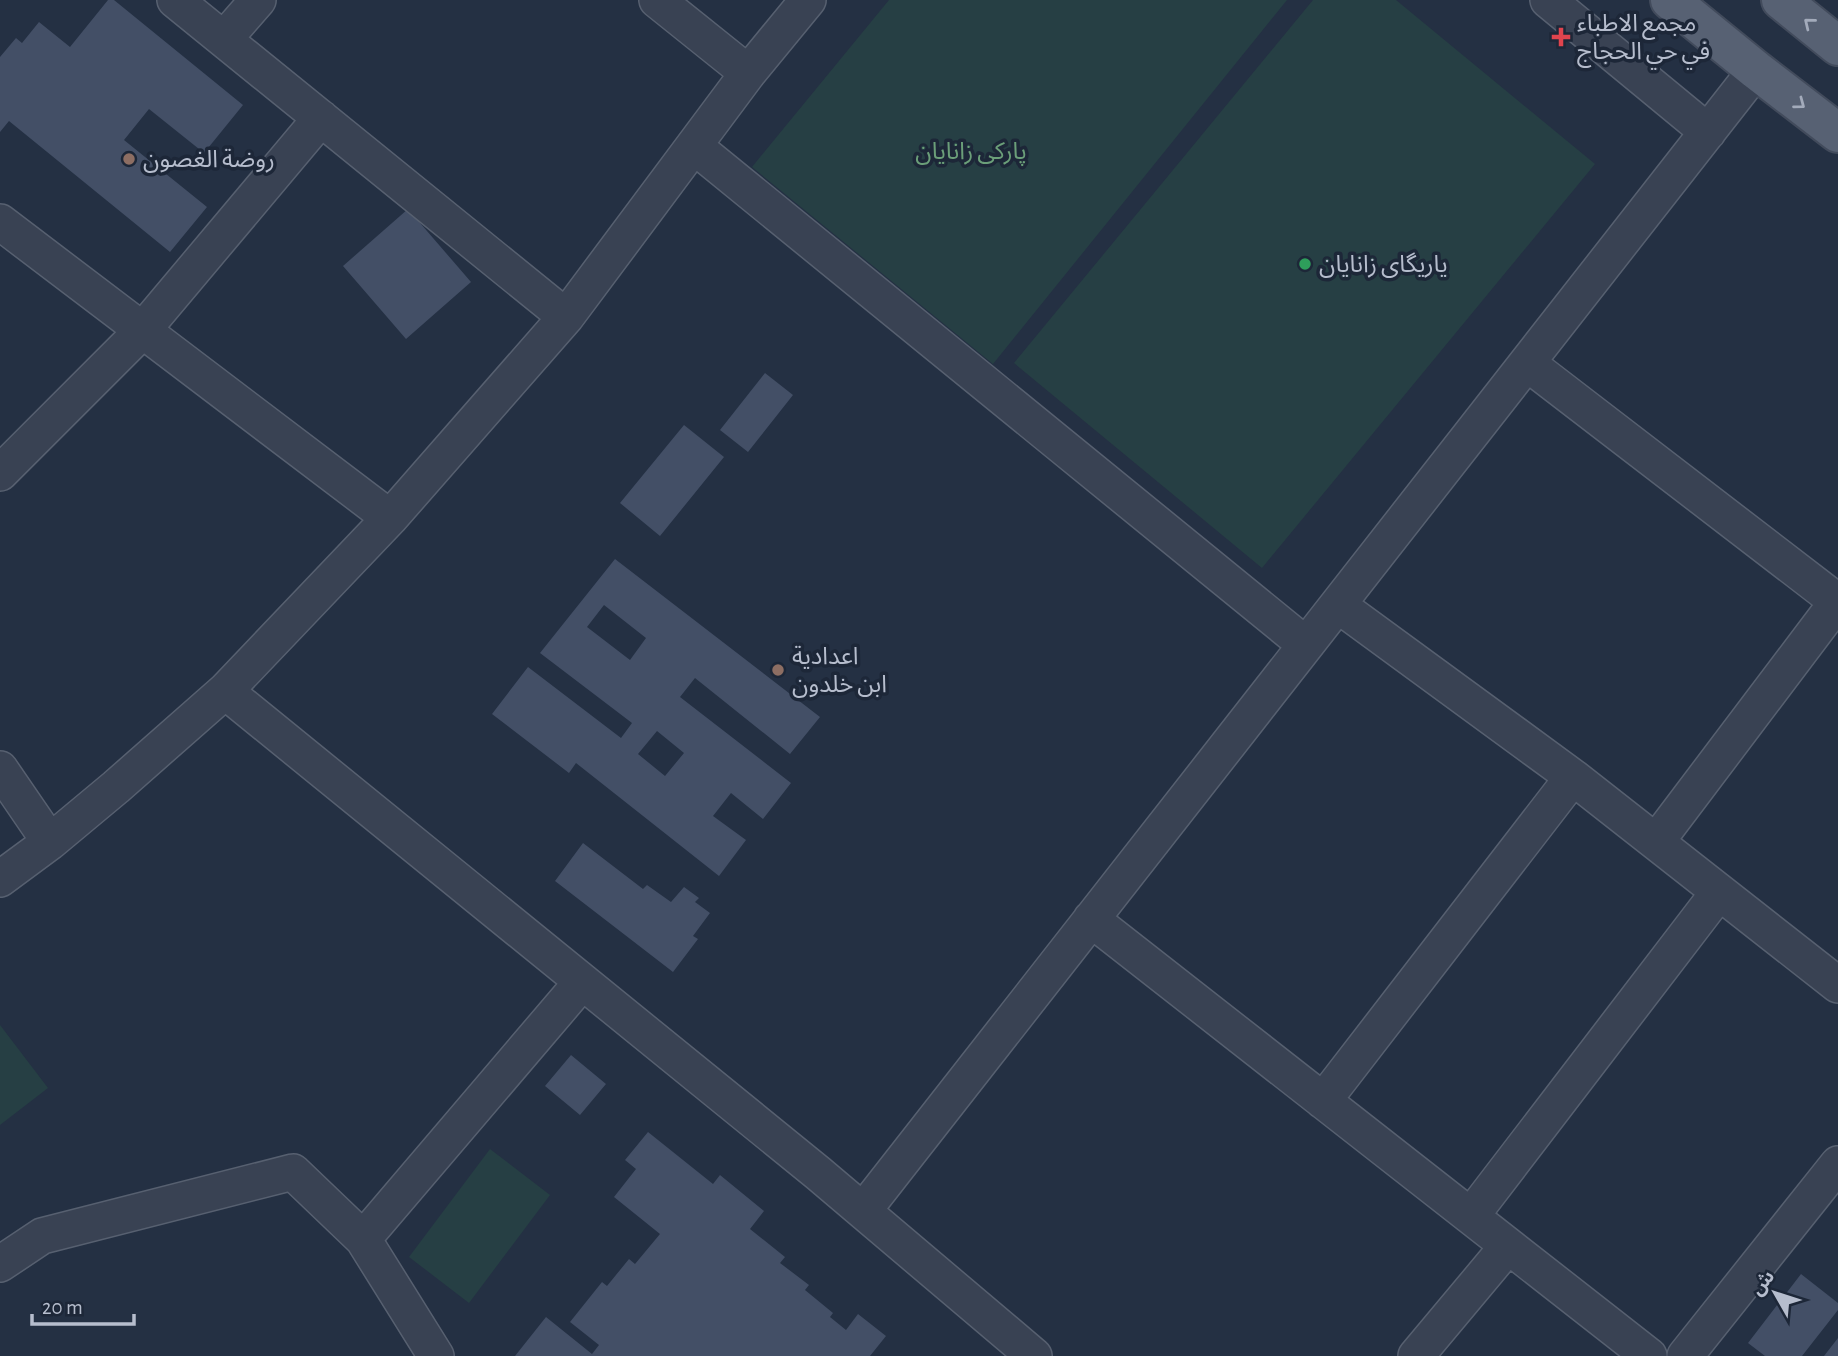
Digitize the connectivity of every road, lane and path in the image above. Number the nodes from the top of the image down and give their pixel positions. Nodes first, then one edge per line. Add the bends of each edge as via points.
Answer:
1 (175, 0) edge
2 (258, 0) edge
3 (657, 0) edge
4 (808, 0) edge
5 (1548, 0) edge
6 (1670, 0) edge
7 (1781, 0) edge
8 (224, 40) junction
9 (1838, 46) edge
10 (1756, 70) junction
11 (748, 73) junction
12 (321, 118) junction
13 (1708, 132) junction
14 (1838, 133) edge
15 (694, 146) junction
16 (0, 222) edge
17 (566, 317) junction
18 (142, 331) junction
19 (1527, 363) junction
20 (0, 473) edge
21 (390, 518) junction
22 (1838, 602) edge
23 (1338, 605) junction
24 (1306, 645) junction
25 (225, 691) junction
26 (0, 769) edge
27 (1573, 777) junction
28 (50, 842) junction
29 (1656, 842) junction
30 (0, 879) edge
31 (1719, 892) junction
32 (1091, 919) junction
33 (582, 982) junction
34 (1838, 985) edge
35 (1324, 1101) junction
36 (1838, 1164) edge
37 (863, 1211) junction
38 (1471, 1216) junction
39 (363, 1239) junction
40 (1508, 1246) junction
41 (0, 1265) edge
42 (1032, 1355) edge
43 (436, 1356) edge
44 (1416, 1356) edge
45 (1649, 1356) edge
46 (1685, 1356) edge

1 - 8 street
2 - 8 street
3 - 11 street
4 - 11 street
5 - 13 street
6 - 10 main road
9 -> 7 main road
8 - 12 street
10 - 13 street
10 -> 14 main road
11 - 15 street
12 - 17 street
12 - 18 street
13 - 19 street
15 - 17 street
15 - 24 street
16 - 18 street
17 - 21 street
18 - 20 street
18 - 21 street
19 - 22 street
19 - 23 street
21 - 25 street
22 - 29 street
23 - 24 street
23 - 27 street
24 - 32 street
25 - 28 street
25 - 33 street
26 - 28 street
27 - 29 street
27 - 35 street
28 - 30 street
29 - 31 street
31 - 34 street
31 - 38 street
32 - 35 street
32 - 37 street
33 - 37 street
33 - 39 street
35 - 38 street
36 - 46 street
37 - 42 street
38 - 40 street
39 - 41 street via 293,1172 42,1236
39 - 43 street
40 - 44 street
40 - 45 street

